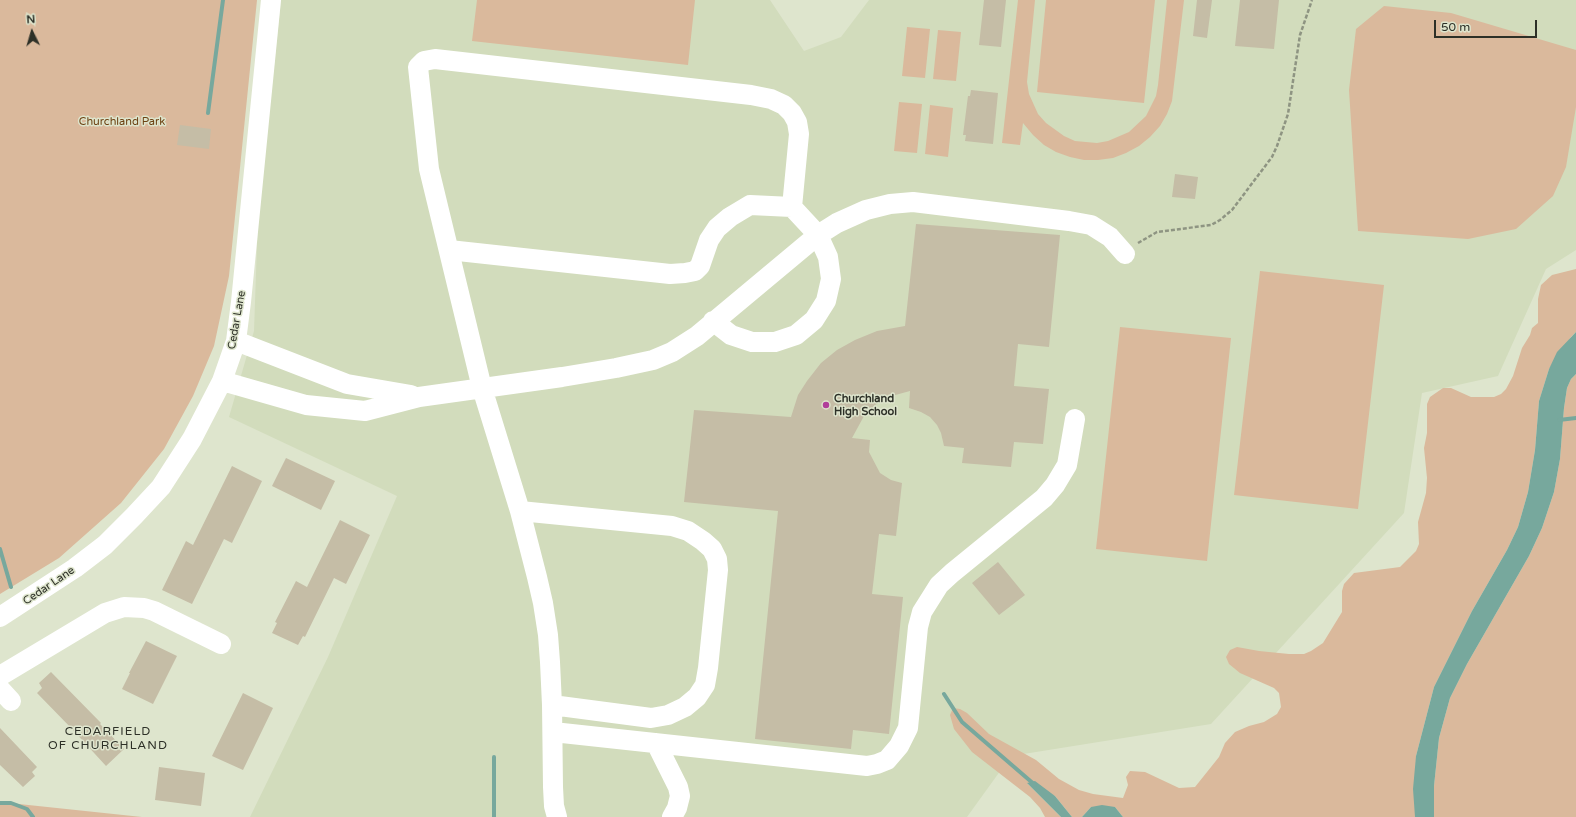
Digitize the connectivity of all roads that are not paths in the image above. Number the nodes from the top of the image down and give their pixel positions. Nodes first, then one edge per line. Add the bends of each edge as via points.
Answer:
1 (271, 0) edge
2 (792, 207) junction
3 (818, 235) junction
4 (449, 250) junction
5 (1125, 254) road end
6 (713, 321) junction
7 (236, 341) junction
8 (222, 381) junction
9 (482, 388) junction
10 (419, 397) junction
11 (1075, 420) dead end
12 (520, 511) junction
13 (0, 617) edge
14 (221, 644) dead end
15 (0, 676) edge
16 (552, 705) junction
17 (553, 732) junction
18 (656, 743) junction
19 (557, 817) edge
20 (672, 817) edge

1 - 7 street, Cedar Lane
2 - 3 street
2 - 4 street via 750,205 730,217 717,228 709,240 700,266 695,271 685,273 670,274
2 - 4 street via 799,134 797,122 784,105 771,99 435,59 424,61 417,72 429,169
3 - 5 street via 866,210 913,202 1069,220 1091,226 1110,237
3 - 6 street
3 - 6 street via 828,257 831,279 826,301 814,320 796,335 775,342 752,342 731,335
4 - 9 street
6 - 9 street via 697,336 672,352 653,360
7 - 8 street, Cedar Lane
7 - 10 street via 347,384
8 - 10 street via 306,405 365,411
8 - 13 street, Cedar Lane via 192,439 162,487 105,545 75,568
9 - 10 street
9 - 12 street
11 - 18 street via 1067,465 1055,485 1044,498 952,572 939,585 922,612 918,627 908,728 899,746 887,760 867,766
12 - 16 street via 543,603 548,634
12 - 16 street via 672,526 688,531 703,541 712,549 717,559 708,668 704,685 697,697 685,707 668,715 651,718
14 - 15 street via 154,611 124,607 105,613
16 - 17 street
17 - 18 street
17 - 19 street via 553,787
18 - 20 street via 680,796

